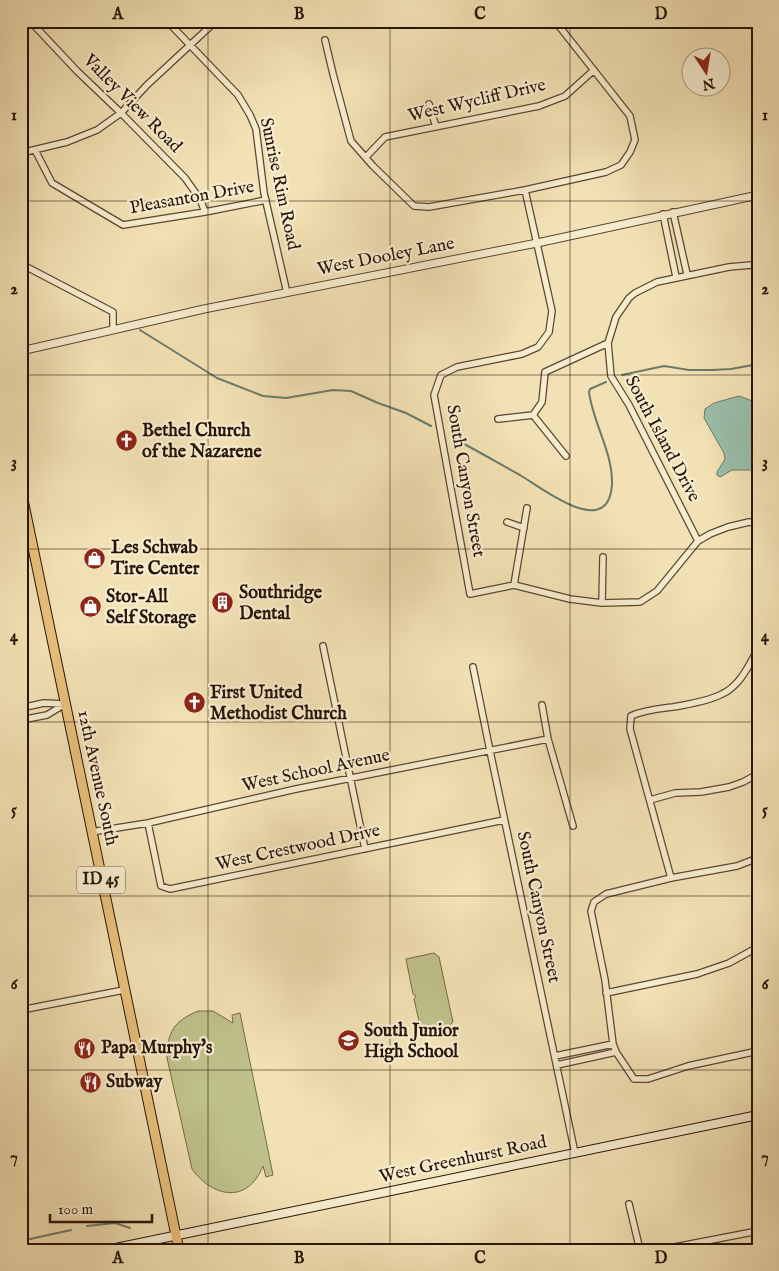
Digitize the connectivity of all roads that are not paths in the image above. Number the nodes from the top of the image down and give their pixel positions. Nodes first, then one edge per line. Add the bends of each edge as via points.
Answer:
1 (30, 21) edge
2 (167, 21) edge
3 (216, 21) edge
4 (555, 21) edge
5 (754, 21) edge
6 (758, 37) edge
7 (326, 40) dead end
8 (191, 46) junction
9 (594, 70) junction
10 (429, 104) dead end
11 (121, 113) junction
12 (436, 127) junction
13 (36, 150) junction
14 (21, 153) edge
15 (366, 157) junction
16 (525, 190) junction
17 (758, 195) edge
18 (266, 200) junction
19 (205, 212) junction
20 (673, 212) junction
21 (663, 214) junction
22 (537, 243) junction
23 (21, 264) edge
24 (758, 269) edge
25 (687, 274) junction
26 (676, 277) junction
27 (286, 292) junction
28 (113, 330) junction
29 (608, 343) junction
30 (21, 351) edge
31 (534, 414) junction
32 (498, 419) dead end
33 (566, 456) dead end
34 (21, 490) edge
35 (527, 508) dead end
36 (507, 522) dead end
37 (758, 523) edge
38 (524, 528) junction
39 (698, 541) junction
40 (603, 557) dead end
41 (514, 585) junction
42 (602, 603) junction
43 (323, 646) dead end
44 (758, 649) edge
45 (473, 666) dead end
46 (65, 704) junction
47 (542, 705) dead end
48 (21, 708) edge
49 (21, 720) edge
50 (548, 739) junction
51 (490, 751) junction
52 (758, 774) edge
53 (350, 778) junction
54 (650, 800) junction
55 (504, 820) junction
56 (148, 823) junction
57 (573, 826) dead end
58 (91, 832) junction
59 (365, 849) junction
60 (758, 858) edge
61 (672, 878) junction
62 (758, 947) edge
63 (124, 990) junction
64 (606, 993) junction
65 (21, 1010) edge
66 (613, 1044) junction
67 (758, 1051) edge
68 (616, 1052) junction
69 (555, 1056) junction
70 (557, 1065) junction
71 (758, 1115) edge
72 (575, 1152) junction
73 (629, 1204) dead end
74 (758, 1231) edge
75 (175, 1236) junction
76 (106, 1250) edge
77 (179, 1250) edge
78 (640, 1250) edge
79 (659, 1250) edge

1 - 11 street, Valley View Road
2 - 8 street, Sunrise Rim Road
3 - 8 street
4 - 9 street
5 - 6 street
7 - 15 street via 352,141
8 - 11 street
8 - 18 street, Sunrise Rim Road via 238,95 250,115 256,129
9 - 12 street, West Wycliff Drive via 565,96 539,106
9 - 16 street via 630,116 635,140 630,152 621,166 606,172
10 - 12 street
11 - 13 street via 88,134
11 - 19 street, Valley View Road via 185,178
12 - 15 street, West Wycliff Drive via 385,137
13 - 14 street
13 - 19 street, Pleasanton Drive via 52,182 123,225
15 - 16 street via 414,206 429,207
16 - 22 street, South Canyon Street
17 - 20 street, West Dooley Lane
18 - 19 street, Pleasanton Drive
18 - 27 street, Sunrise Rim Road
20 - 21 street, West Dooley Lane
20 - 25 street
21 - 22 street, West Dooley Lane
21 - 26 street
22 - 27 street, West Dooley Lane
22 - 41 street, South Canyon Street via 552,312 549,332 538,347 522,354 457,367 441,375 434,395 470,594
23 - 28 street via 113,312
24 - 25 street, South Island Drive via 751,265 729,266
25 - 26 street, South Island Drive
26 - 29 street, South Island Drive via 656,282 629,298 616,317
27 - 28 street, West Dooley Lane
28 - 30 street, West Dooley Lane
29 - 31 street via 545,372 542,402
29 - 39 street, South Island Drive via 611,376
31 - 32 street
31 - 33 street
34 - 46 main road, 12th Avenue South / ID 45
35 - 38 street
36 - 38 street
37 - 39 street via 728,527
38 - 41 street
39 - 42 street via 657,591 640,602
40 - 42 street
41 - 42 street
43 - 53 street
44 - 54 street via 746,671 722,694 631,716 630,729
45 - 51 street, South Canyon Street
46 - 48 street via 44,703
46 - 49 street via 46,716
46 - 58 main road, 12th Avenue South / ID 45
47 - 50 street
50 - 51 street, West School Avenue
50 - 57 street
51 - 53 street, West School Avenue
51 - 55 street, South Canyon Street
52 - 54 street via 729,787 675,793
53 - 56 street, West School Avenue
53 - 59 street
54 - 61 street
55 - 59 street, West Crestwood Drive
55 - 69 street, South Canyon Street
56 - 58 street, West School Avenue
56 - 59 street, West Crestwood Drive via 161,886 170,889
58 - 63 main road, 12th Avenue South / ID 45
60 - 61 street via 737,866
61 - 64 street via 606,894 594,902 591,911
62 - 64 street via 697,974
63 - 65 street
63 - 75 main road, 12th Avenue South / ID 45
64 - 66 street
66 - 68 street
66 - 69 street
67 - 68 street via 640,1080 629,1074
68 - 70 street
69 - 70 street, South Canyon Street
70 - 72 street, South Canyon Street
71 - 72 main road, West Greenhurst Road
72 - 75 main road, West Greenhurst Road
73 - 78 street
74 - 79 street
75 - 76 main road, West Greenhurst Road
75 - 77 main road, 12th Avenue South / ID 45

